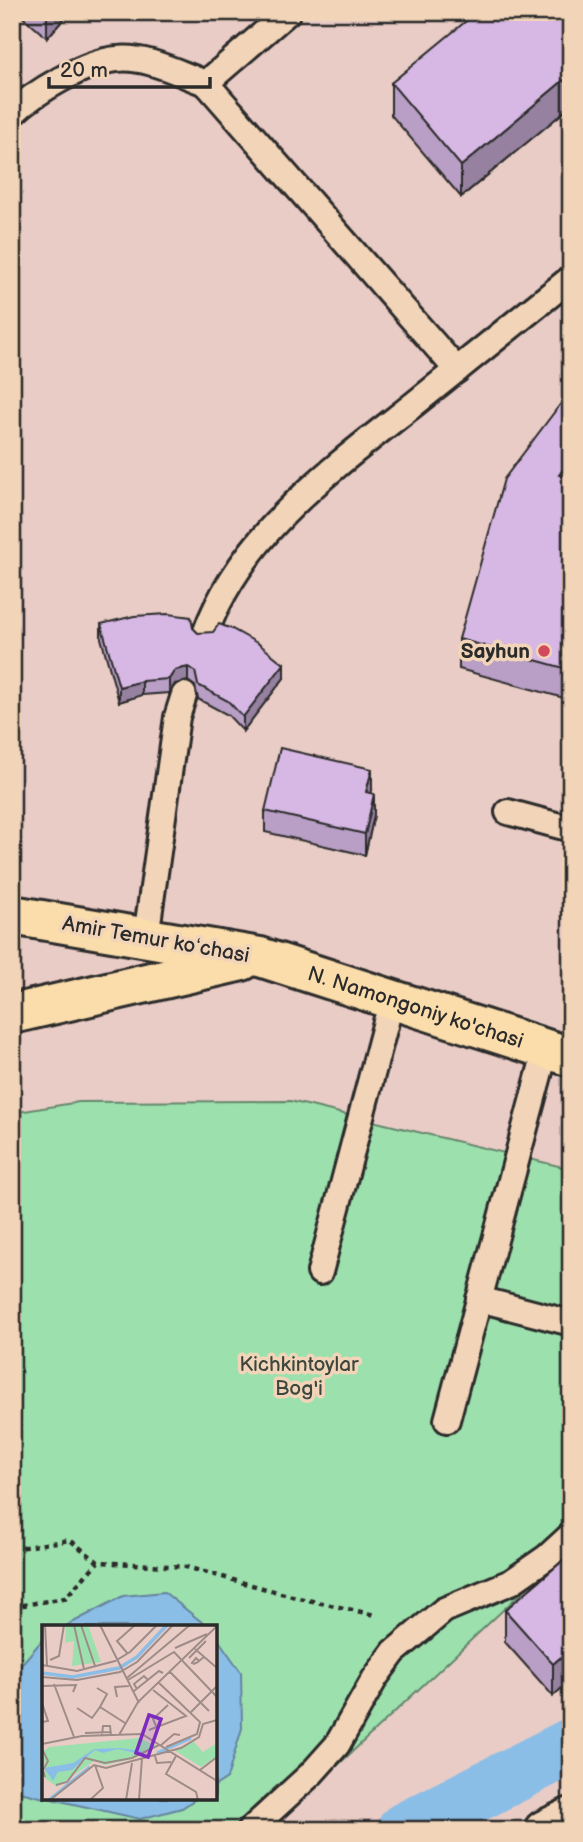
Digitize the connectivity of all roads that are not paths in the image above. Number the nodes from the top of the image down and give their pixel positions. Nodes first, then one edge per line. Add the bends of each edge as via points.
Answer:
1 (288, 12) edge
2 (206, 83) junction
3 (12, 114) edge
4 (571, 278) edge
5 (457, 370) junction
6 (205, 634) edge
7 (184, 695) dead end
8 (508, 811) dead end
9 (571, 829) edge
10 (12, 915) edge
11 (146, 937) junction
12 (260, 957) junction
13 (392, 999) junction
14 (12, 1014) edge
15 (558, 1053) edge
16 (320, 1272) dead end
17 (479, 1299) junction
18 (571, 1323) edge
19 (447, 1420) dead end
20 (571, 1535) edge
21 (571, 1817) edge
22 (250, 1830) edge
23 (544, 1830) edge

1 - 2 lane
2 - 3 lane via 150,63 118,58 54,84
2 - 5 lane
4 - 5 lane
5 - 6 lane via 336,466 260,538
7 - 11 lane via 177,716
8 - 9 lane
10 - 11 main road, Amir Temur koʻchasi
11 - 12 main road, Amir Temur koʻchasi
12 - 13 main road, N. Namongoniy ko'chasi
12 - 14 main road, Amir Temur koʻchasi
13 - 15 main road, N. Namongoniy ko'chasi
13 - 16 lane
15 - 17 lane
17 - 18 lane
17 - 19 lane
20 - 22 lane via 547,1558 510,1582 444,1610 423,1625 375,1678 337,1745
21 - 23 street

